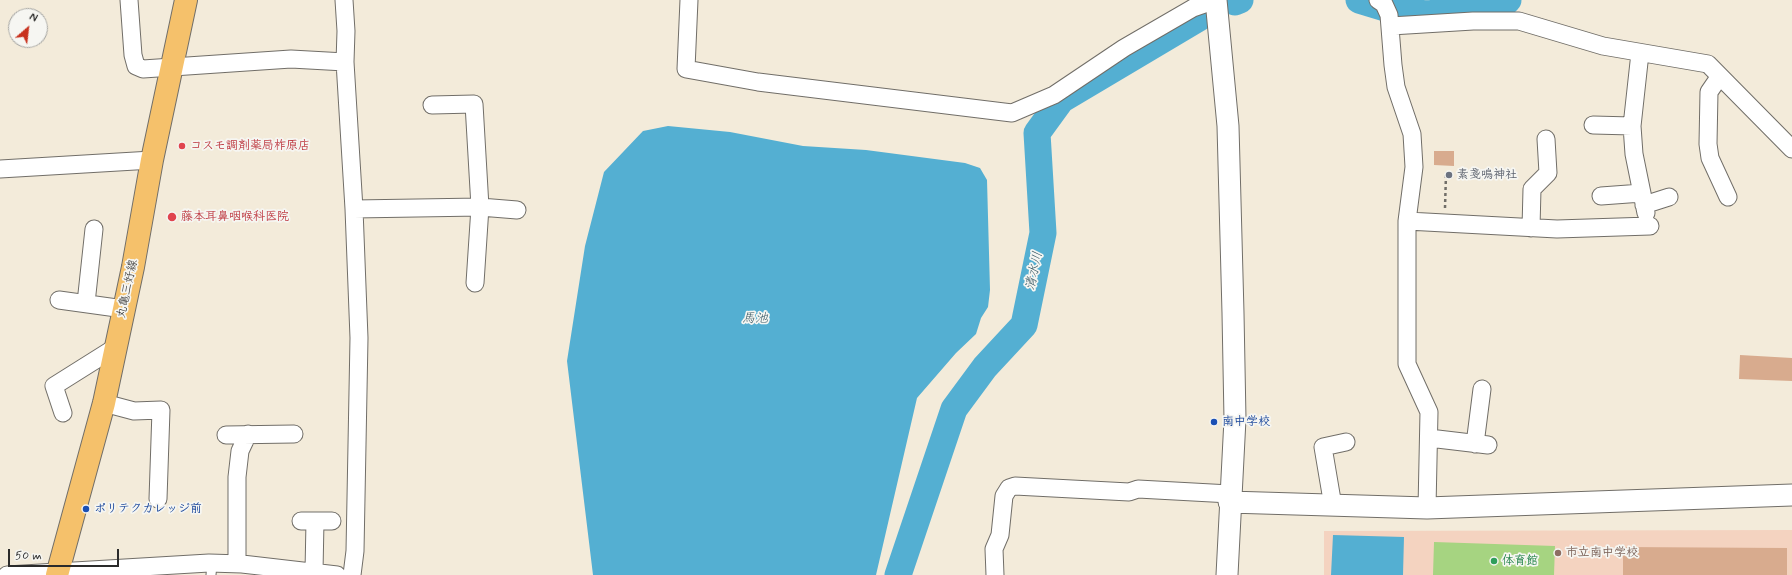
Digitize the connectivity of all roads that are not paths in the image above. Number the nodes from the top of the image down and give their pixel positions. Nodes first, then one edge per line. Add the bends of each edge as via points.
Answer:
1 (129, 0) edge
2 (186, 0) edge
3 (344, 0) edge
4 (689, 0) edge
5 (1216, 0) edge
6 (1386, 11) edge
7 (1640, 53) junction
8 (345, 62) junction
9 (171, 68) junction
10 (1720, 76) junction
11 (432, 105) dead end
12 (1594, 125) dead end
13 (1632, 126) junction
14 (1546, 139) dead end
15 (1792, 149) edge
16 (152, 160) junction
17 (0, 169) edge
18 (1601, 196) dead end
19 (1669, 197) dead end
20 (1728, 197) dead end
21 (480, 207) junction
22 (354, 209) junction
23 (1645, 209) junction
24 (517, 210) dead end
25 (1407, 221) junction
26 (1531, 228) junction
27 (94, 229) dead end
28 (475, 283) dead end
29 (59, 300) dead end
30 (86, 303) junction
31 (124, 309) junction
32 (116, 347) junction
33 (1482, 390) dead end
34 (104, 402) junction
35 (63, 412) dead end
36 (248, 434) junction
37 (294, 434) dead end
38 (226, 435) dead end
39 (1430, 438) junction
40 (1346, 442) dead end
41 (1792, 495) edge
42 (1230, 498) junction
43 (158, 499) dead end
44 (1333, 506) junction
45 (1427, 508) junction
46 (316, 521) dead end
47 (237, 564) junction
48 (212, 569) edge
49 (159, 570) edge
50 (269, 571) edge
51 (314, 572) junction
52 (57, 574) edge
53 (7, 575) edge
54 (337, 575) edge
55 (352, 575) edge
56 (995, 575) edge
57 (1227, 575) edge

1 - 9 street via 136,66 143,69
2 - 9 main road, 丸亀三好線
3 - 8 street
4 - 5 street via 686,69 758,82 1012,113 1054,95 1124,48 1193,8
5 - 42 street via 1228,126 1234,419
6 - 7 street via 1473,21 1519,21 1603,46
6 - 25 street via 1396,87 1412,134 1414,167
7 - 10 street via 1708,64
7 - 13 street
8 - 9 street via 291,59
8 - 22 street
9 - 16 main road, 丸亀三好線
10 - 15 street
10 - 20 street via 1709,92 1708,144 1710,158
11 - 21 street via 474,104
12 - 13 street
13 - 23 street via 1634,154
14 - 26 street via 1548,173 1532,189
16 - 17 street
16 - 31 main road, 丸亀三好線
18 - 23 street
19 - 23 street
21 - 22 street
21 - 24 street
21 - 28 street
22 - 55 street via 359,338 355,551
23 - 26 street via 1557,229
25 - 26 street
25 - 39 street via 1407,364 1429,412
27 - 30 street
29 - 30 street
30 - 31 street
31 - 32 main road, 丸亀三好線
32 - 34 main road, 丸亀三好線
32 - 35 street via 54,386
33 - 39 street via 1482,444
34 - 43 street via 134,411 161,410 168,436
34 - 52 main road, 丸亀三好線
36 - 37 street
36 - 38 street
36 - 47 street via 240,451 237,477
39 - 45 street
40 - 44 street via 1323,447
41 - 45 street
42 - 44 street
42 - 56 street via 1138,489 1129,492 1015,486 1009,488 1004,496 1000,536 994,548
42 - 57 street
44 - 45 street
46 - 51 street
47 - 48 street
47 - 50 street
48 - 49 street
49 - 52 street
50 - 51 street
51 - 54 street
52 - 53 street

